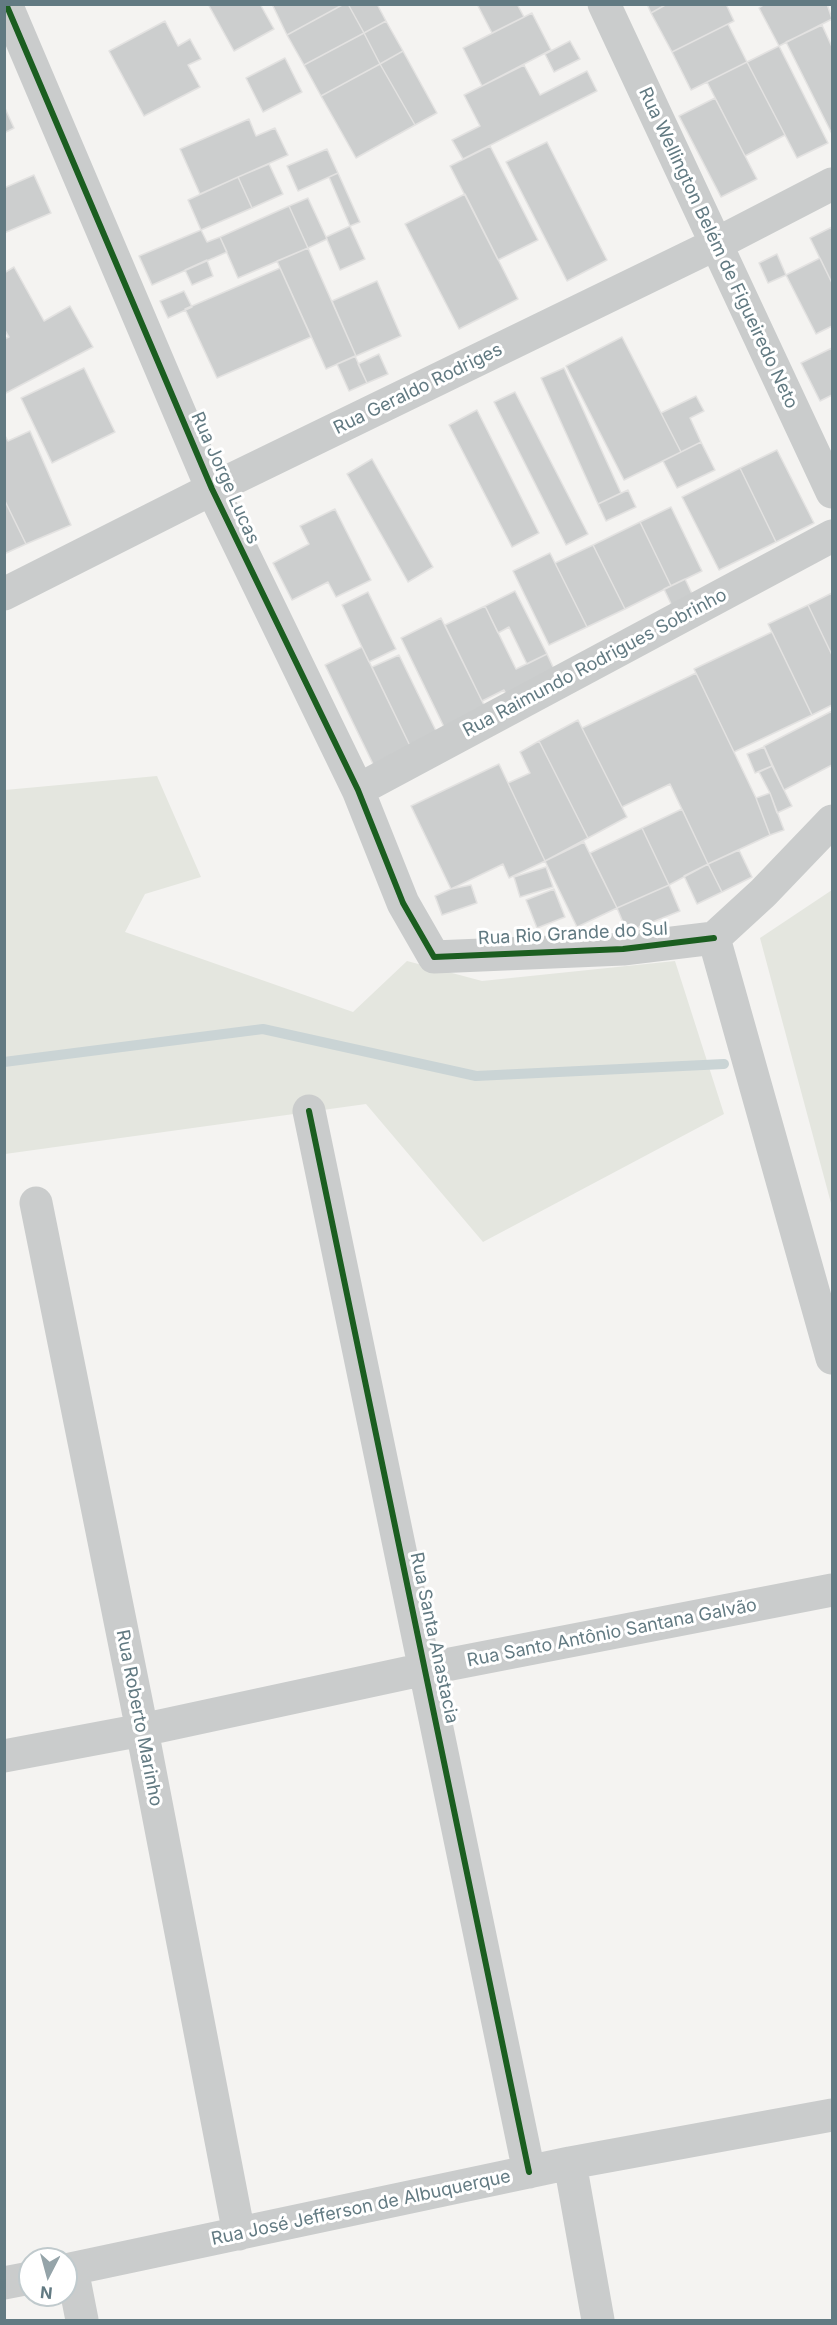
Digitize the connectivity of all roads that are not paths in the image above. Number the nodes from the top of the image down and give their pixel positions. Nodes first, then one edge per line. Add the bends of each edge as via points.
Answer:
1 (6, 4) edge
2 (604, 4) edge
3 (832, 184) edge
4 (716, 244) junction
5 (212, 489) junction
6 (832, 492) edge
7 (832, 536) edge
8 (4, 594) edge
9 (358, 790) junction
10 (832, 820) edge
11 (714, 938) junction
12 (434, 957) joint
13 (309, 1111) dead end
14 (36, 1203) dead end
15 (832, 1358) edge
16 (832, 1590) edge
17 (425, 1669) junction
18 (142, 1730) junction
19 (4, 1756) edge
20 (832, 2115) edge
21 (570, 2163) junction
22 (529, 2172) junction
23 (239, 2234) junction
24 (78, 2268) edge
25 (78, 2305) edge
26 (82, 2320) edge
27 (598, 2320) edge

1 - 5 street, Rua Jorge Lucas
2 - 4 street, Rua Wellington Belém de Figueiredo Neto
3 - 4 street, Rua Geraldo Rodriges
4 - 5 street, Rua Geraldo Rodriges
4 - 6 street, Rua Wellington Belém de Figueiredo Neto
5 - 8 street, Rua Geraldo Rodriges
5 - 9 street, Rua Jorge Lucas
7 - 9 street, Rua Raimundo Rodrigues Sobrinho
9 - 12 street, Rua Jorge Lucas via 403,903
10 - 11 street
11 - 12 street, Rua Rio Grande do Sul via 623,949
11 - 15 street
13 - 17 street, Rua Santa Anastacia
14 - 18 street, Rua Roberto Marinho
16 - 17 street, Rua Santo Antônio Santana Galvão
17 - 18 street, Rua Santo Antônio Santana Galvão
17 - 22 street, Rua Santa Anastacia
18 - 19 street, Rua Santo Antônio Santana Galvão
18 - 23 street, Rua Roberto Marinho
20 - 21 street, Rua José Jefferson de Albuquerque
21 - 22 street, Rua José Jefferson de Albuquerque
21 - 27 street
22 - 23 street, Rua José Jefferson de Albuquerque
23 - 24 street, Rua José Jefferson de Albuquerque
25 - 26 street

